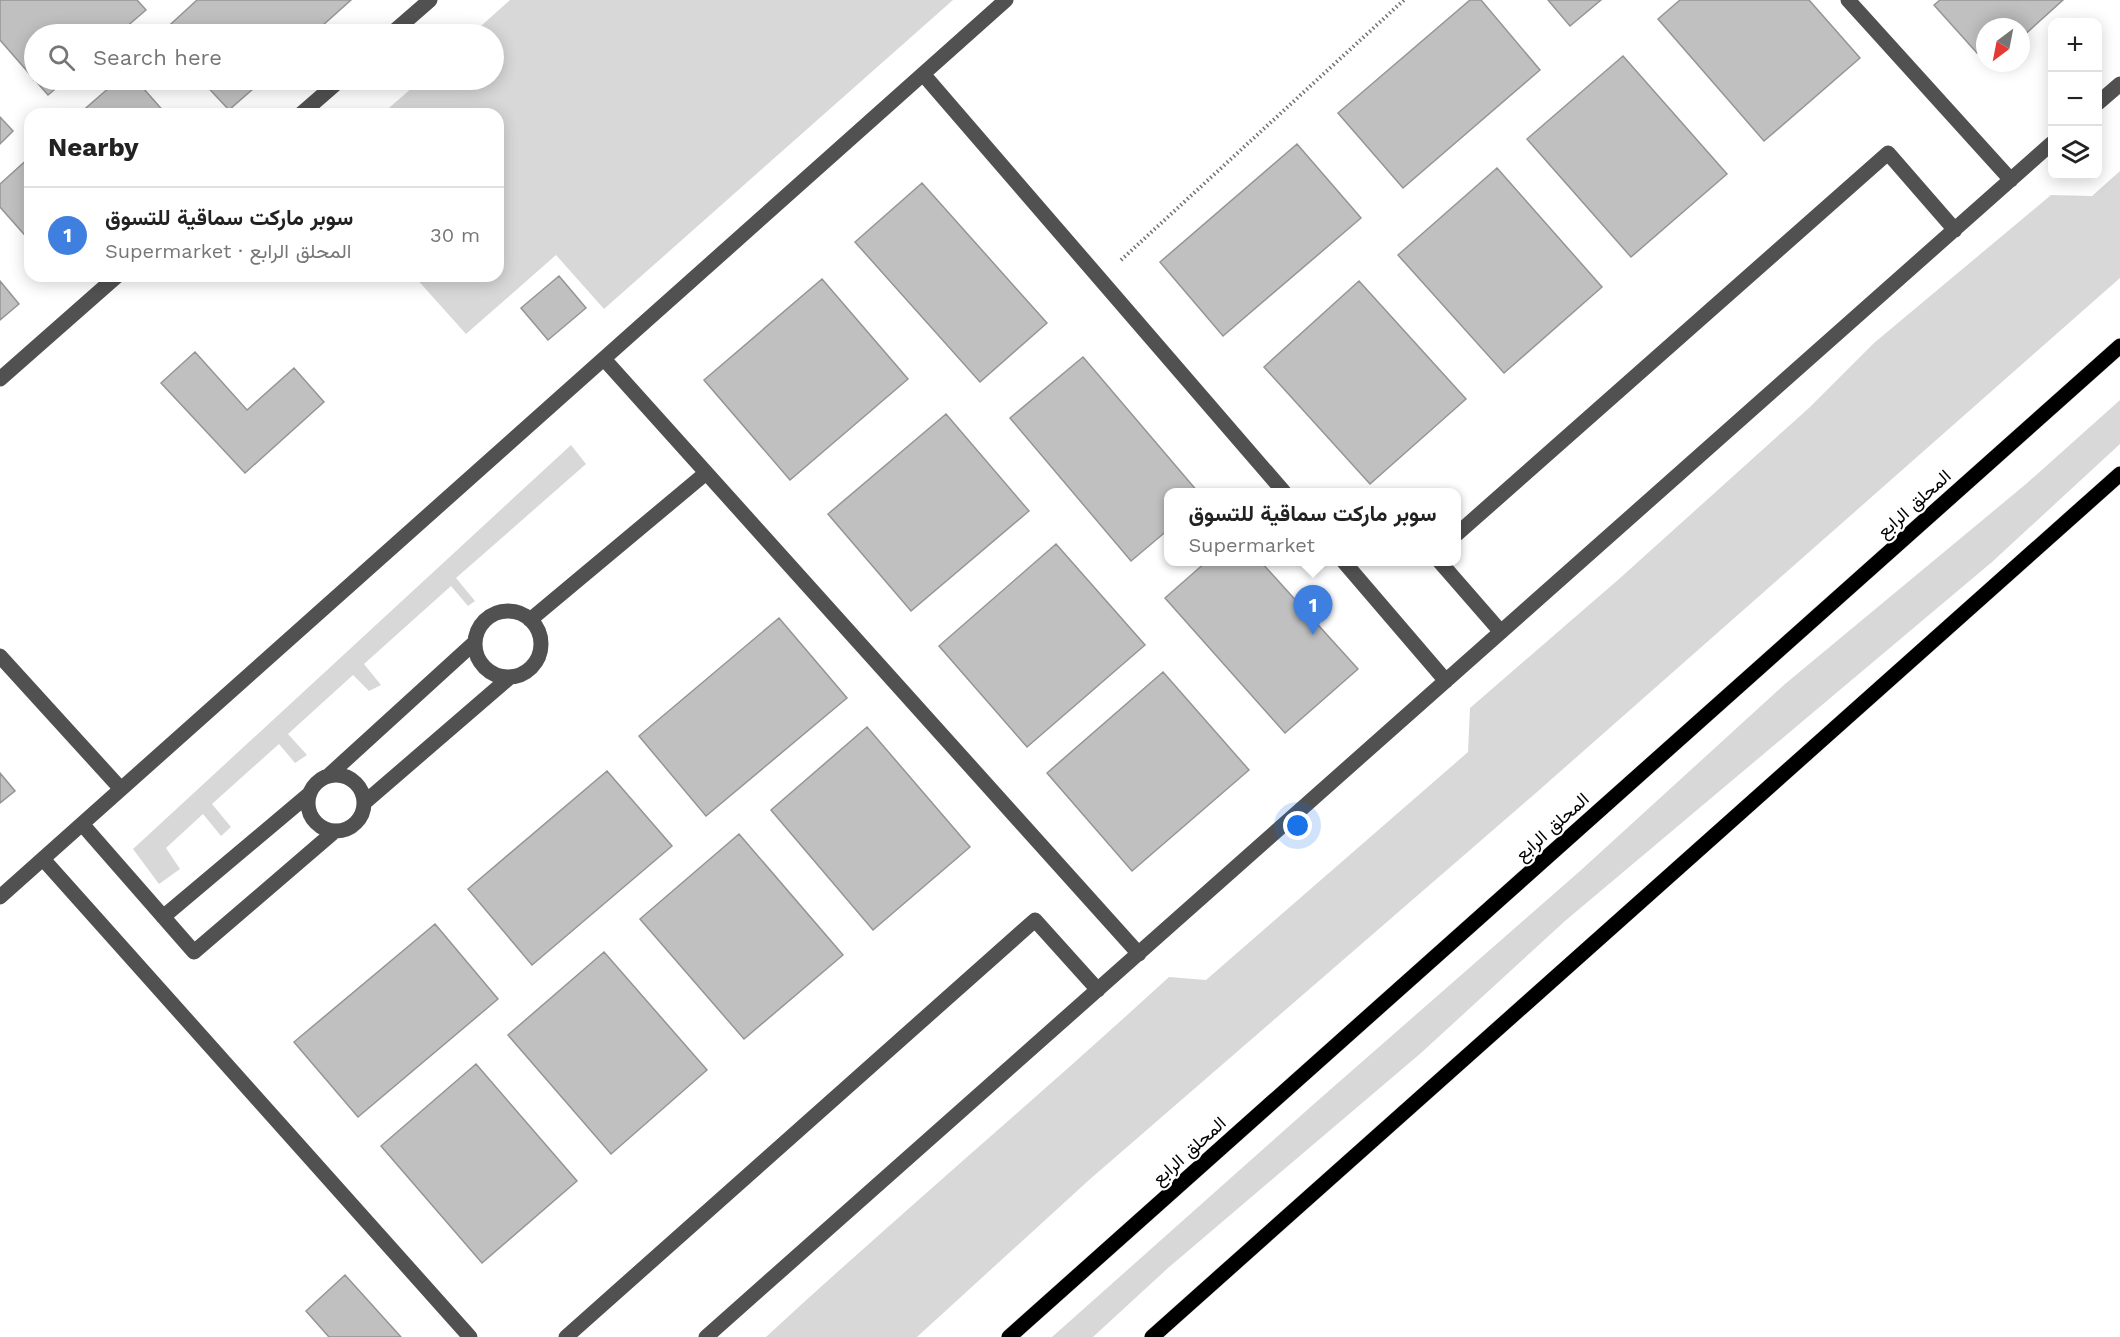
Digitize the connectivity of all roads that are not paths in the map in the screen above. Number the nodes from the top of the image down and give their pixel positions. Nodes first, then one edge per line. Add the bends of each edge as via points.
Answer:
1 (430, 0) edge
2 (1006, 0) edge
3 (1848, 0) edge
4 (402, 24) edge
5 (923, 74) junction
6 (2120, 84) edge
7 (329, 90) edge
8 (2102, 100) edge
9 (308, 108) edge
10 (2048, 147) edge
11 (2011, 180) junction
12 (1955, 230) junction
13 (110, 282) edge
14 (2120, 346) edge
15 (604, 359) junction
16 (0, 379) edge
17 (706, 473) junction
18 (2120, 474) edge
19 (1281, 488) edge
20 (1461, 530) edge
21 (1348, 566) edge
22 (1444, 566) edge
23 (530, 620) junction
24 (1501, 632) junction
25 (475, 642) junction
26 (0, 656) edge
27 (509, 678) junction
28 (1446, 681) junction
29 (328, 776) junction
30 (121, 789) junction
31 (308, 795) junction
32 (364, 803) junction
33 (82, 824) junction
34 (335, 831) junction
35 (43, 859) junction
36 (0, 897) edge
37 (163, 917) junction
38 (1138, 954) junction
39 (1098, 990) junction
40 (470, 1337) edge
41 (566, 1337) edge
42 (706, 1337) edge
43 (1009, 1337) edge
44 (1152, 1337) edge

1 - 4 street
2 - 5 street
3 - 11 street
5 - 15 street
5 - 19 street
6 - 8 street
7 - 9 street
10 - 11 street
11 - 12 street
12 - 20 street via 1888,153
12 - 24 street
13 - 16 street
14 - 43 main road, المحلق الرابع
15 - 17 street
15 - 30 street
17 - 23 street
17 - 38 street
18 - 44 main road
21 - 28 street
22 - 24 street
23 - 25 street via 511,611 500,612 483,623
23 - 27 street via 537,628 541,650 530,670
24 - 28 street
25 - 27 street via 480,662 488,671
25 - 29 street
26 - 30 street
27 - 32 street
28 - 38 street
29 - 31 street via 319,780
29 - 32 street via 338,774 355,781
30 - 33 street
31 - 34 street via 315,822
31 - 37 street
32 - 34 street via 356,823
33 - 35 street
33 - 37 street
34 - 37 street via 194,952
35 - 36 street
35 - 40 street
38 - 39 street
39 - 41 street via 1035,920
39 - 42 street

